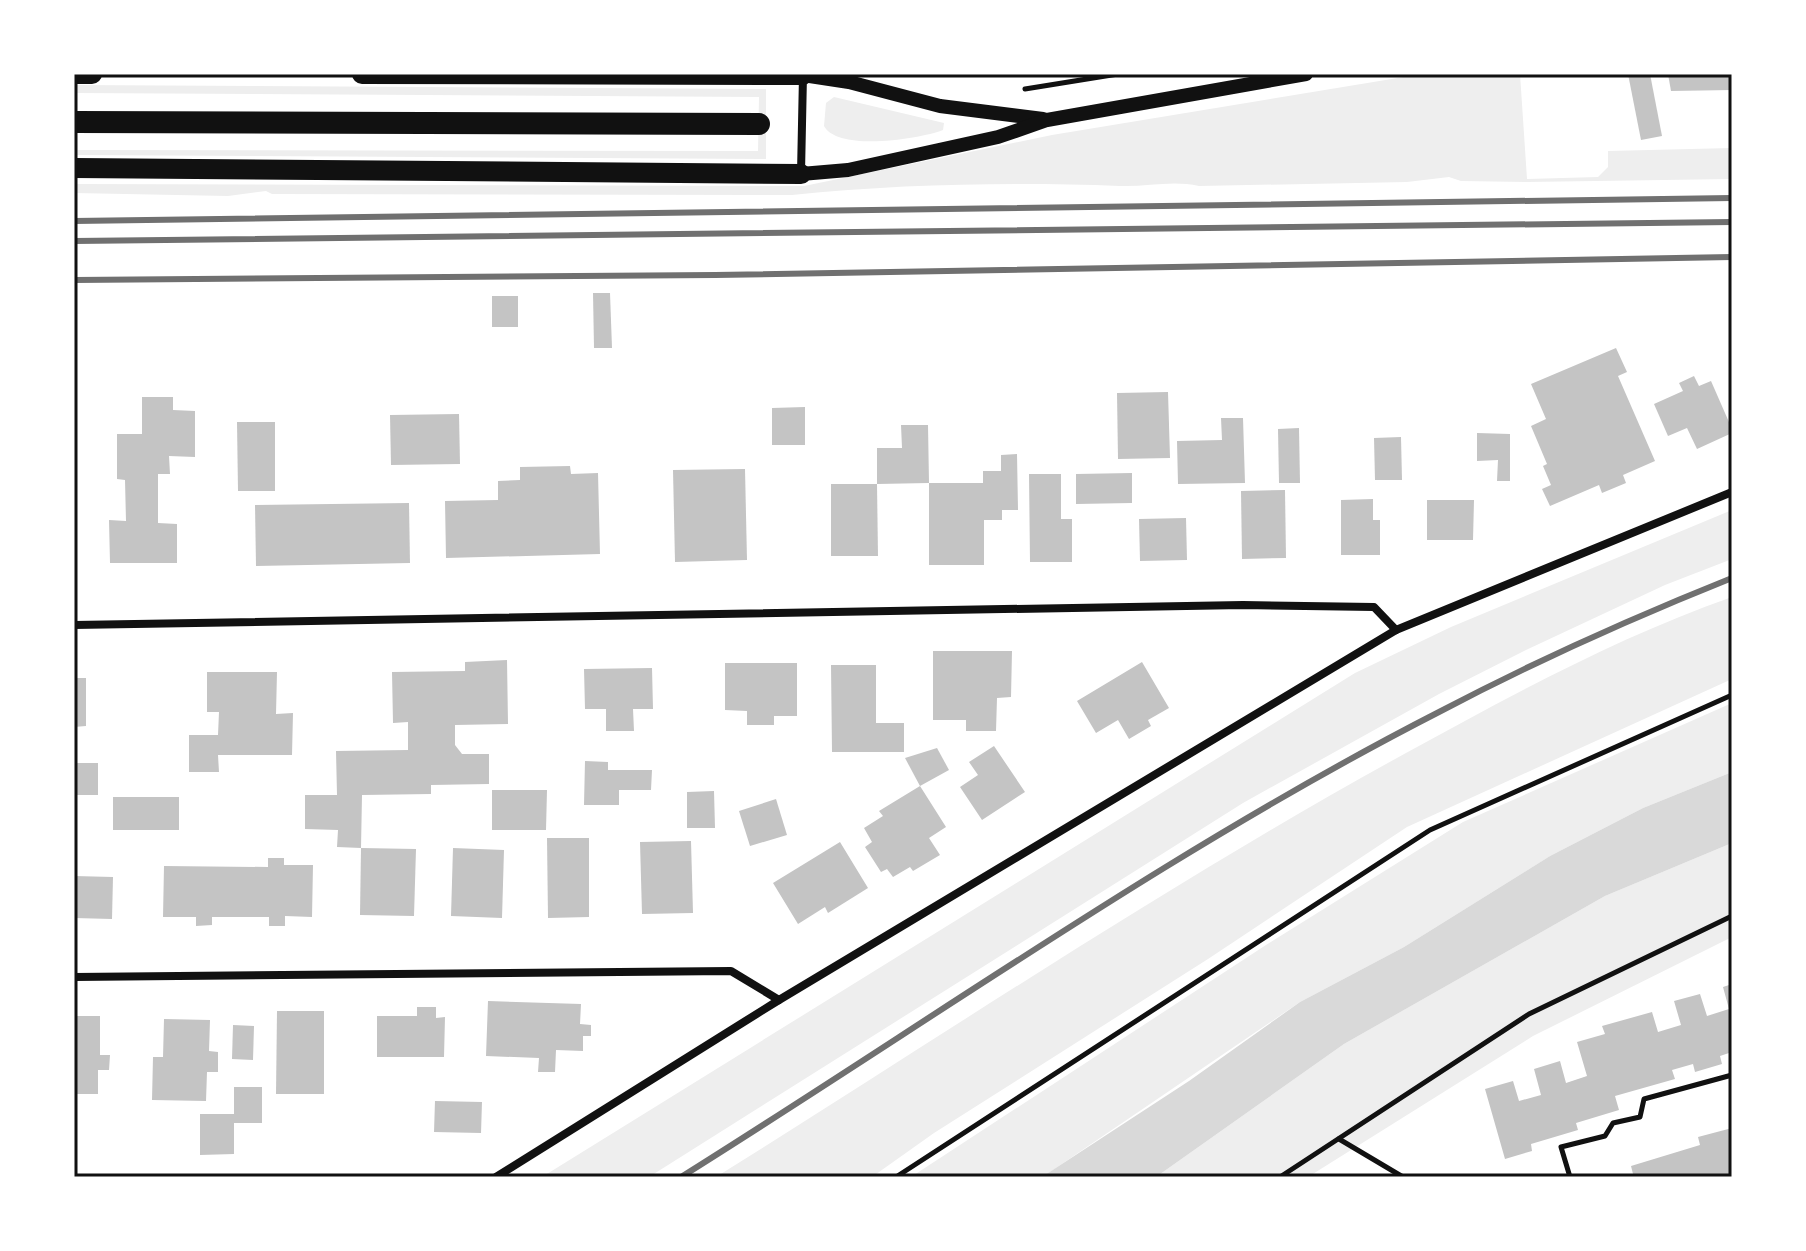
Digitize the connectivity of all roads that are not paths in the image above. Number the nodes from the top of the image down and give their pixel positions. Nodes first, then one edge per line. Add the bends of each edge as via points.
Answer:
1 (74, 74) edge
2 (92, 74) edge
3 (362, 74) edge
4 (1306, 74) edge
5 (803, 75) edge
6 (1047, 120) junction
7 (74, 122) edge
8 (759, 124) dead end
9 (74, 168) edge
10 (801, 174) junction
11 (1732, 492) edge
12 (74, 625) edge
13 (1396, 630) junction
14 (74, 977) edge
15 (779, 1000) junction
16 (496, 1177) edge

1 - 2 main road
3 - 5 main road
4 - 6 street
5 - 6 street via 940,106
5 - 10 street
6 - 10 street via 998,137 848,170
7 - 8 highway
9 - 10 main road
11 - 13 street
12 - 13 street via 1257,605 1374,607
13 - 15 street
14 - 15 street via 731,971
15 - 16 street

